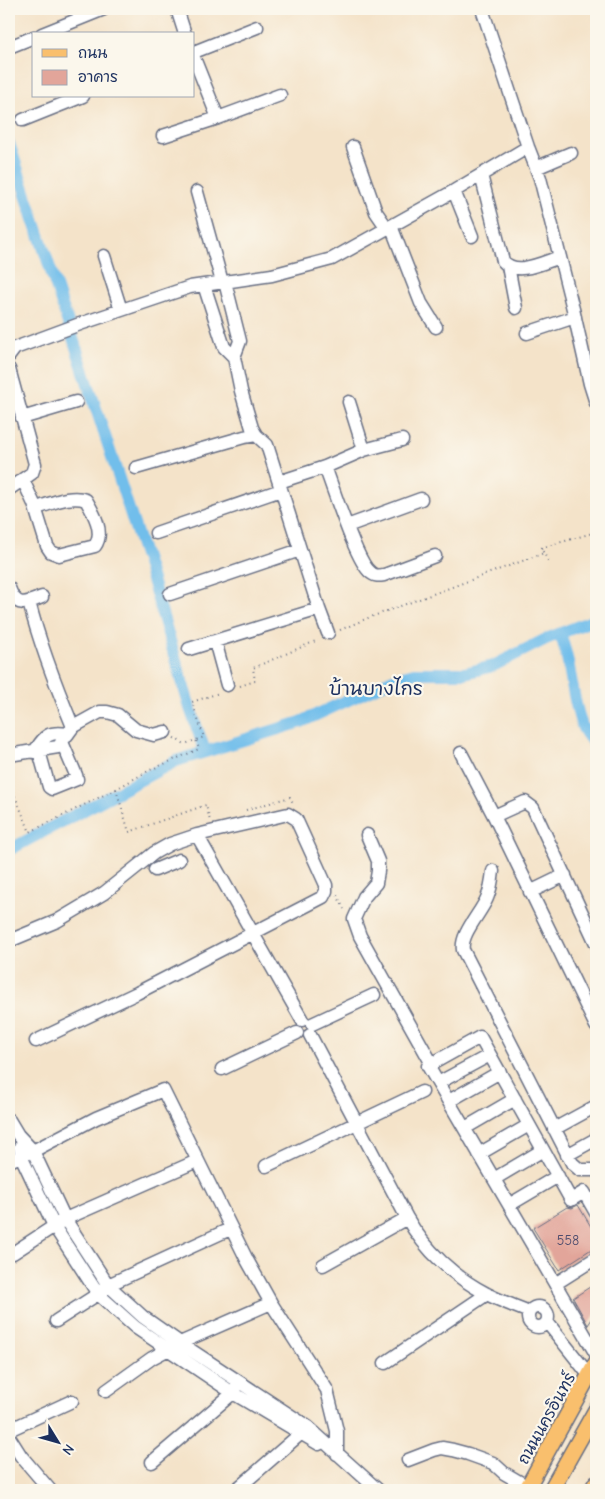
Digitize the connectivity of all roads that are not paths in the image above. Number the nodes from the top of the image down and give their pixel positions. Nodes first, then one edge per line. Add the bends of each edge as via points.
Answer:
1 (104, 9) edge
2 (177, 9) edge
3 (482, 9) edge
4 (257, 27) dead end
5 (47, 32) edge
6 (184, 32) edge
7 (32, 38) edge
8 (9, 47) edge
9 (195, 52) edge
10 (195, 60) edge
11 (280, 95) dead end
12 (77, 98) edge
13 (218, 118) junction
14 (24, 120) dead end
15 (163, 136) dead end
16 (353, 147) dead end
17 (528, 147) junction
18 (571, 153) dead end
19 (536, 168) junction
20 (481, 175) junction
21 (454, 191) junction
22 (197, 192) dead end
23 (389, 227) junction
24 (472, 236) dead end
25 (104, 256) dead end
26 (560, 257) junction
27 (508, 266) junction
28 (224, 282) junction
29 (204, 285) junction
30 (516, 308) dead end
31 (121, 310) junction
32 (575, 317) junction
33 (436, 328) dead end
34 (527, 333) dead end
35 (9, 356) edge
36 (234, 356) junction
37 (9, 374) edge
38 (76, 402) dead end
39 (349, 402) dead end
40 (596, 403) edge
41 (22, 418) junction
42 (256, 435) junction
43 (402, 440) dead end
44 (364, 450) junction
45 (325, 467) junction
46 (136, 468) dead end
47 (23, 480) junction
48 (280, 486) junction
49 (9, 488) edge
50 (421, 499) dead end
51 (36, 508) junction
52 (347, 526) junction
53 (156, 533) dead end
54 (300, 550) junction
55 (435, 556) dead end
56 (9, 588) edge
57 (170, 594) dead end
58 (42, 598) dead end
59 (29, 602) junction
60 (319, 609) junction
61 (328, 635) road end
62 (215, 641) junction
63 (189, 649) dead end
64 (228, 688) road end
65 (165, 732) road end
66 (68, 734) junction
67 (37, 751) junction
68 (461, 752) dead end
69 (9, 755) edge
70 (494, 816) junction
71 (197, 835) junction
72 (366, 835) dead end
73 (146, 859) junction
74 (178, 860) dead end
75 (493, 870) dead end
76 (564, 875) junction
77 (530, 892) junction
78 (252, 934) junction
79 (9, 941) edge
80 (596, 943) edge
81 (374, 995) dead end
82 (596, 1026) edge
83 (305, 1028) junction
84 (36, 1041) dead end
85 (490, 1054) junction
86 (432, 1064) junction
87 (222, 1069) dead end
88 (500, 1072) junction
89 (438, 1083) junction
90 (422, 1092) dead end
91 (515, 1099) junction
92 (449, 1101) junction
93 (596, 1106) edge
94 (9, 1120) edge
95 (358, 1122) junction
96 (529, 1125) junction
97 (465, 1128) junction
98 (554, 1129) junction
99 (596, 1139) edge
100 (543, 1150) junction
101 (27, 1153) junction
102 (479, 1154) junction
103 (567, 1155) junction
104 (9, 1161) edge
105 (197, 1161) junction
106 (266, 1166) dead end
107 (596, 1170) edge
108 (558, 1176) junction
109 (494, 1179) junction
110 (509, 1205) junction
111 (596, 1213) edge
112 (408, 1218) junction
113 (66, 1219) junction
114 (54, 1226) junction
115 (230, 1229) junction
116 (13, 1253) dead end
117 (596, 1258) edge
118 (323, 1264) dead end
119 (555, 1284) junction
120 (108, 1285) junction
121 (98, 1294) junction
122 (488, 1294) junction
123 (271, 1303) junction
124 (56, 1321) dead end
125 (180, 1343) junction
126 (168, 1350) junction
127 (596, 1354) edge
128 (385, 1363) dead end
129 (593, 1369) edge
130 (240, 1381) junction
131 (106, 1391) dead end
132 (233, 1392) junction
133 (72, 1401) dead end
134 (596, 1410) edge
135 (9, 1430) edge
136 (304, 1431) junction
137 (9, 1437) edge
138 (337, 1454) junction
139 (408, 1460) dead end
140 (152, 1462) dead end
141 (596, 1483) edge
142 (527, 1489) edge
143 (50, 1490) edge
144 (236, 1490) edge
145 (378, 1490) edge
146 (552, 1490) edge
147 (592, 1490) edge

1 - 5 street
2 - 6 street
3 - 17 street
4 - 9 street
7 - 8 street
10 - 13 street
11 - 13 street
12 - 14 street
13 - 15 street
16 - 23 street via 376,212
17 - 19 street
17 - 20 street
18 - 19 street
19 - 26 street
20 - 21 street
20 - 27 street via 503,261
21 - 23 street
21 - 24 street
22 - 28 street
23 - 28 street via 332,259 272,275
23 - 33 street
25 - 31 street
26 - 27 street via 520,269
26 - 32 street
27 - 30 street
28 - 29 street
28 - 36 street via 240,341
29 - 31 street
29 - 36 street via 224,347
31 - 35 street via 15,348
32 - 34 street
32 - 40 street
36 - 42 street via 241,391
37 - 41 street
38 - 41 street
39 - 44 street
41 - 47 street via 35,464 32,473
42 - 46 street
42 - 48 street via 267,445
43 - 44 street
44 - 45 street
45 - 48 street
45 - 52 street
47 - 49 street
47 - 51 street
48 - 53 street
48 - 54 street
50 - 52 street
51 - 51 street via 51,552 58,555 95,546 98,536 96,517 86,500 69,498
52 - 55 street via 364,566 378,576
54 - 57 street
54 - 60 street
56 - 59 street via 15,600
58 - 59 street
59 - 66 street
60 - 61 street
60 - 62 street
62 - 63 street
62 - 64 street
65 - 66 street via 154,735 136,730 118,715 107,712 93,714
66 - 67 street via 49,734 43,738
66 - 67 street via 76,774 72,782 52,789 49,787
67 - 69 street
68 - 70 street
70 - 76 street via 525,802 529,804
70 - 77 street
71 - 73 street via 170,844
71 - 78 street
71 - 78 street via 288,814 296,819 326,891 323,897
72 - 86 street via 378,861 378,871 376,883 354,919 360,936
73 - 74 street via 158,874
73 - 79 street via 104,893 57,922
75 - 98 street via 487,898 463,938 463,950
76 - 77 street
76 - 80 street
77 - 82 street
78 - 83 street
78 - 84 street
81 - 83 street
83 - 87 street
83 - 95 street
85 - 86 street via 480,1037
85 - 88 street
85 - 89 street
86 - 89 street via 428,1066
88 - 91 street
88 - 92 street
89 - 92 street
90 - 95 street
91 - 96 street
91 - 97 street
92 - 97 street
93 - 98 street
94 - 101 street
95 - 106 street
95 - 112 street
96 - 100 street
96 - 102 street
97 - 102 street
98 - 103 street
99 - 103 street
100 - 108 street
100 - 109 street
101 - 104 street
101 - 105 street via 96,1118 163,1090
101 - 113 street
101 - 114 street
102 - 109 street
103 - 107 street via 580,1170
105 - 113 street
105 - 115 street
108 - 110 street
108 - 111 street via 571,1200 584,1192
109 - 110 street
110 - 119 street
112 - 118 street
112 - 122 street via 426,1246 458,1275
113 - 114 street
113 - 120 street
114 - 116 street
114 - 121 street
115 - 120 street
115 - 123 street
117 - 119 street
119 - 127 street
120 - 121 street
120 - 125 street
121 - 124 street
121 - 126 street via 135,1327
122 - 128 street
122 - 129 street via 530,1312 529,1320 533,1325 540,1326 546,1322
123 - 125 street
123 - 138 street via 327,1390 337,1431
125 - 126 street
125 - 130 street
126 - 131 street
126 - 132 street
129 - 142 main road, ถนนนครอินทร์
130 - 132 street
130 - 136 street
132 - 136 street
132 - 140 street
133 - 135 street
134 - 146 main road
136 - 138 street
136 - 144 street
137 - 143 street
138 - 145 street
139 - 142 street via 442,1448 453,1450 493,1463
141 - 147 main road

